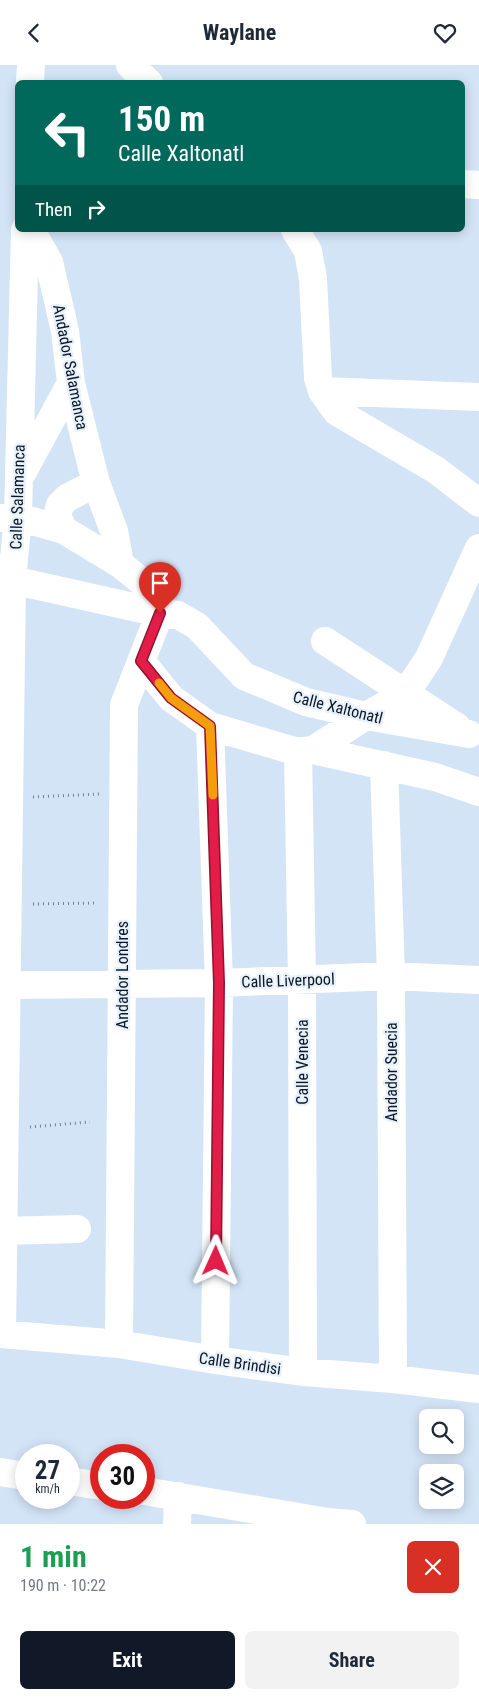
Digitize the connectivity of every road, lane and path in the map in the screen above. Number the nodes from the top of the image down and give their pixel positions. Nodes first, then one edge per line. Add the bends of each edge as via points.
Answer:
1 (31, 65) edge
2 (130, 65) edge
3 (30, 80) edge
4 (146, 80) edge
5 (465, 184) edge
6 (479, 185) edge
7 (25, 232) edge
8 (32, 232) edge
9 (296, 232) edge
10 (71, 383) junction
11 (322, 391) junction
12 (479, 397) edge
13 (19, 479) junction
14 (96, 483) junction
15 (479, 503) edge
16 (9, 518) edge
17 (64, 530) junction
18 (479, 548) edge
19 (120, 564) junction
20 (6, 573) edge
21 (160, 613) junction
22 (324, 641) dead end
23 (141, 661) junction
24 (405, 694) junction
25 (366, 716) junction
26 (210, 726) junction
27 (474, 737) edge
28 (305, 751) junction
29 (384, 765) junction
30 (479, 792) edge
31 (123, 793) junction
32 (10, 799) junction
33 (123, 902) junction
34 (8, 904) junction
35 (391, 976) junction
36 (479, 980) edge
37 (302, 981) junction
38 (122, 983) junction
39 (219, 983) junction
40 (8, 985) junction
41 (90, 1122) dead end
42 (5, 1130) junction
43 (77, 1229) dead end
44 (3, 1231) junction
45 (1, 1334) edge
46 (119, 1344) junction
47 (215, 1360) junction
48 (302, 1372) junction
49 (393, 1379) junction
50 (479, 1389) edge
51 (0, 1473) edge
52 (15, 1475) edge
53 (155, 1492) edge
54 (178, 1495) junction
55 (336, 1523) edge
56 (177, 1524) edge

1 - 3 street
2 - 4 street
5 - 6 street
7 - 13 street, Calle Salamanca
8 - 10 street, Andador Salamanca via 49,262
9 - 11 street via 308,251 313,279 318,379
10 - 13 street
10 - 14 street, Andador Salamanca
11 - 12 street
11 - 15 street via 337,412 436,469
13 - 16 street, Calle Salamanca
14 - 17 street via 60,505 57,516
14 - 19 street, Andador Salamanca via 114,531
16 - 17 street
16 - 20 street, Calle Salamanca
17 - 19 street
18 - 24 street via 430,658
19 - 21 street via 152,590
20 - 21 street, Calle Xaltonatl
20 - 32 street, Calle Salamanca
21 - 23 street, Andador Londres
21 - 25 street, Calle Xaltonatl via 178,615 197,626 244,676 306,702
22 - 24 street, Calle Xaltonatl
23 - 26 street via 171,698
23 - 31 street, Andador Londres via 124,705
24 - 25 street
24 - 27 street, Calle Xaltonatl
25 - 27 street, Calle Xaltonatl
25 - 28 street
26 - 28 street
26 - 39 street
28 - 29 street
28 - 37 street, Calle Venecia
29 - 30 street
29 - 35 street, Andador Suecia
31 - 32 path
31 - 33 street, Andador Londres
32 - 34 street, Calle Salamanca
33 - 34 path
33 - 38 street, Andador Londres
34 - 40 street, Calle Salamanca
35 - 36 street, Calle Liverpool
35 - 37 street, Calle Liverpool
35 - 49 street, Andador Suecia
37 - 39 street, Calle Liverpool
37 - 48 street, Calle Venecia
38 - 39 street, Calle Liverpool
38 - 40 street, Calle Liverpool
38 - 46 street, Andador Londres
39 - 47 street
40 - 42 street, Calle Salamanca
41 - 42 path
42 - 44 street, Calle Salamanca
43 - 44 street
44 - 45 street, Calle Salamanca
45 - 46 street, Calle Brindisi
46 - 47 street, Calle Brindisi
47 - 48 street, Calle Brindisi
48 - 49 street, Calle Brindisi
49 - 50 street, Calle Brindisi
51 - 52 street
53 - 54 street
54 - 55 street
54 - 56 street

